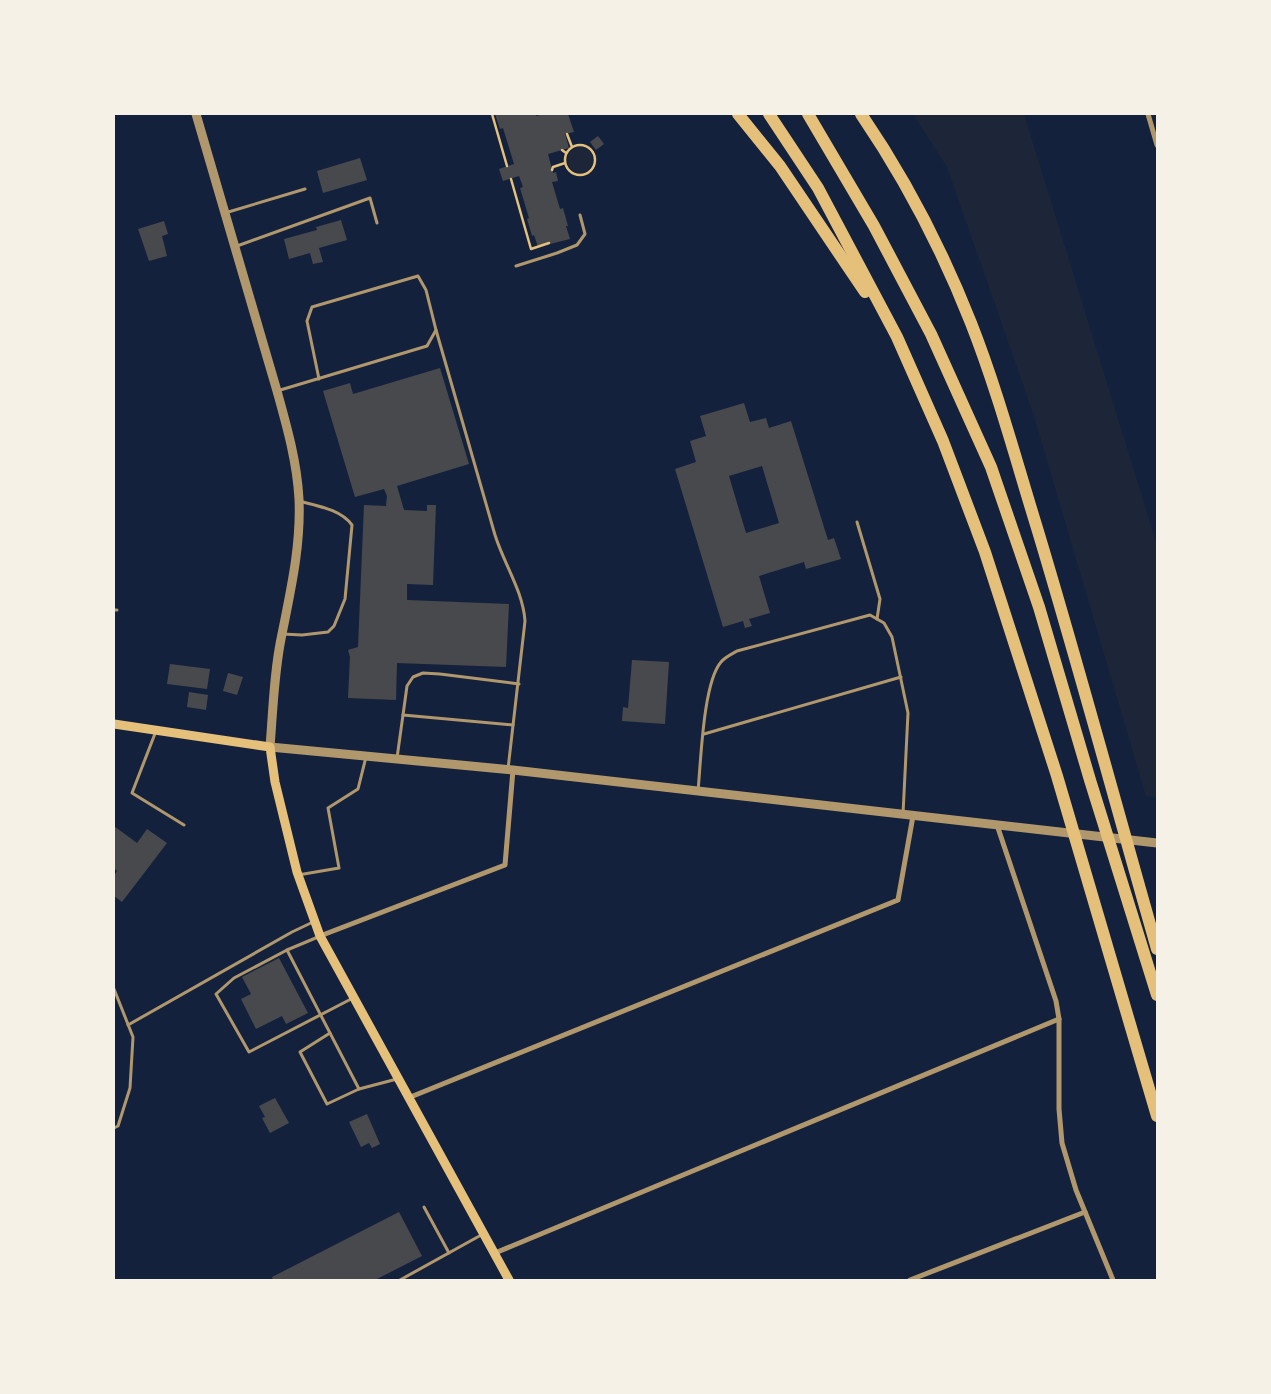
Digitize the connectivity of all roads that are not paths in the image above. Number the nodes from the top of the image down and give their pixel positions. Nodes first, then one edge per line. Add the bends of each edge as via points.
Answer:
1 (196, 114) edge
2 (738, 114) edge
3 (769, 114) edge
4 (808, 114) edge
5 (861, 114) edge
6 (1148, 114) edge
7 (1157, 146) edge
8 (305, 190) dead end
9 (225, 213) junction
10 (580, 215) dead end
11 (377, 223) dead end
12 (234, 247) junction
13 (516, 266) dead end
14 (436, 330) junction
15 (897, 337) junction
16 (319, 379) junction
17 (277, 391) junction
18 (299, 500) junction
19 (857, 522) dead end
20 (877, 618) junction
21 (282, 634) junction
22 (901, 677) junction
23 (519, 684) junction
24 (403, 715) junction
25 (114, 724) edge
26 (514, 725) junction
27 (156, 730) junction
28 (704, 734) junction
29 (270, 747) junction
30 (366, 756) junction
31 (397, 759) junction
32 (510, 770) junction
33 (698, 791) junction
34 (903, 814) junction
35 (913, 816) junction
36 (184, 825) dead end
37 (997, 825) junction
38 (1157, 843) edge
39 (298, 875) junction
40 (314, 922) junction
41 (320, 936) junction
42 (1157, 949) edge
43 (287, 950) junction
44 (114, 989) edge
45 (1157, 995) edge
46 (353, 998) junction
47 (320, 1016) junction
48 (1059, 1019) junction
49 (128, 1025) junction
50 (330, 1033) junction
51 (398, 1079) junction
52 (359, 1088) junction
53 (408, 1098) junction
54 (1157, 1116) edge
55 (114, 1128) edge
56 (424, 1208) dead end
57 (1085, 1212) junction
58 (483, 1233) junction
59 (449, 1253) junction
60 (494, 1253) junction
61 (400, 1280) edge
62 (509, 1280) edge
63 (910, 1280) edge
64 (1112, 1280) edge

1 - 9 street
2 - 15 highway via 780,166
3 - 15 highway via 818,188
4 - 45 highway via 874,226 931,334 990,467 1039,607
5 - 42 highway via 880,141 912,200 972,324 1047,560
6 - 7 street
8 - 9 lane
9 - 12 street
10 - 13 lane via 585,234 576,245
11 - 12 lane via 370,198
12 - 17 street
14 - 16 lane via 427,346
14 - 16 lane via 426,290 418,276 312,307 308,321
14 - 23 lane via 496,538 525,612
15 - 54 highway via 943,441 985,552 1057,776
16 - 17 lane
17 - 18 street via 289,436
18 - 21 street via 298,550
18 - 21 lane via 334,511 352,525 345,599 334,626 328,632
19 - 20 lane via 880,599
20 - 22 lane via 892,637
20 - 28 lane via 870,615 737,651 721,661 708,694
21 - 29 street
22 - 28 lane
22 - 34 lane via 908,713
23 - 24 lane via 423,673 413,677 407,686
23 - 26 lane
24 - 26 lane
24 - 31 lane
25 - 27 main road
26 - 32 lane
27 - 29 main road
27 - 36 lane via 132,793
28 - 33 lane
29 - 30 street
29 - 39 main road via 275,782
30 - 31 street
30 - 39 lane via 358,789 328,808 340,868
31 - 32 street
32 - 33 street
32 - 41 street via 505,865
33 - 34 street
34 - 35 street
35 - 37 street
35 - 53 street via 898,900
37 - 38 street
37 - 48 street via 1053,988
39 - 40 main road
40 - 41 main road
40 - 49 lane
41 - 43 lane
41 - 46 main road
43 - 47 lane
43 - 47 lane via 234,978 216,994 249,1052
44 - 49 lane
46 - 47 lane
46 - 51 main road
47 - 50 lane
48 - 57 street via 1062,1143
48 - 60 street
49 - 55 lane via 133,1037 130,1088 118,1126
50 - 52 lane
50 - 52 lane via 300,1052 327,1104
51 - 52 lane
51 - 53 main road
53 - 58 main road
56 - 59 lane
57 - 63 street
57 - 64 street
58 - 59 lane
58 - 60 main road
59 - 61 lane
60 - 62 main road

